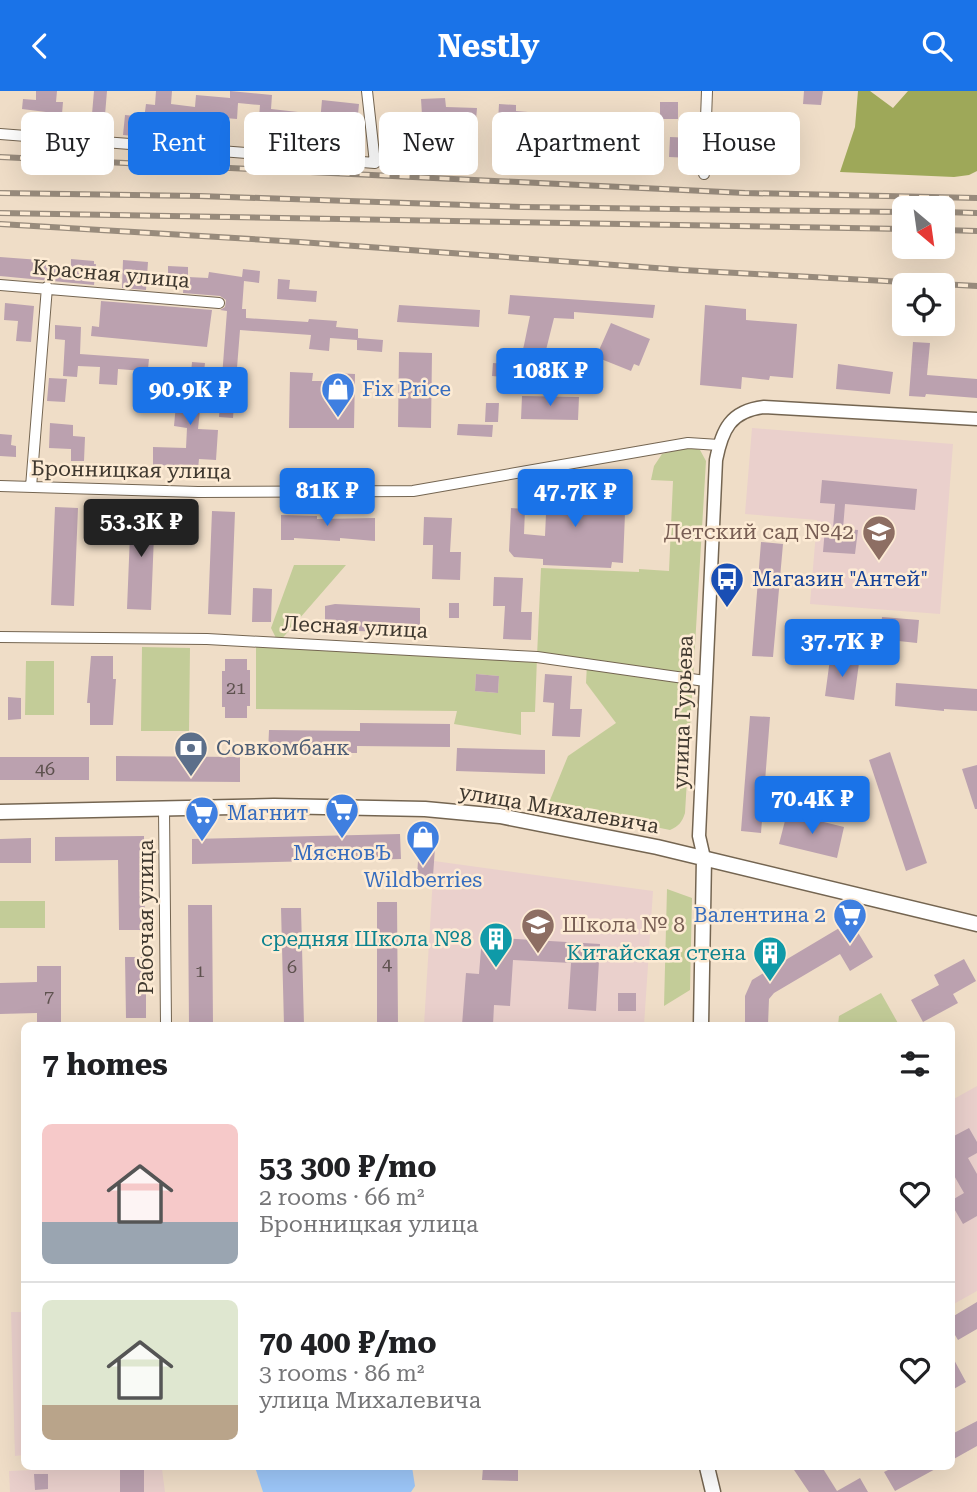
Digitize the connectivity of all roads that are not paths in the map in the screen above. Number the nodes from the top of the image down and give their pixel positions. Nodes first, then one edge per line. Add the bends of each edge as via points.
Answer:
1 (367, 91) edge
2 (707, 91) edge
3 (706, 112) edge
4 (0, 134) edge
5 (0, 285) edge
6 (47, 287) junction
7 (219, 303) dead end
8 (977, 419) edge
9 (719, 445) junction
10 (0, 486) edge
11 (31, 487) junction
12 (0, 637) edge
13 (705, 681) junction
14 (164, 809) junction
15 (0, 812) edge
16 (704, 858) junction
17 (977, 924) edge
18 (166, 1022) edge
19 (701, 1022) edge
20 (709, 1470) edge
21 (713, 1492) edge

1 - 4 street via 375,163
2 - 3 street
5 - 6 street, Красная улица
6 - 7 street, Красная улица
6 - 11 street
8 - 9 street, улица Гурьева via 770,407 746,412 729,424
9 - 11 street, Бронницкая улица via 688,443 413,491
9 - 13 street, улица Гурьева
10 - 11 street, Бронницкая улица
12 - 13 street, Лесная улица via 207,639 537,657
13 - 16 street, улица Гурьева via 699,836
14 - 15 main road, улица Михалевича
14 - 16 main road, улица Михалевича via 285,806 462,812 555,825
14 - 18 street, Рабочая улица
16 - 17 main road, улица Михалевича
16 - 19 main road, улица Гурьева
20 - 21 main road

